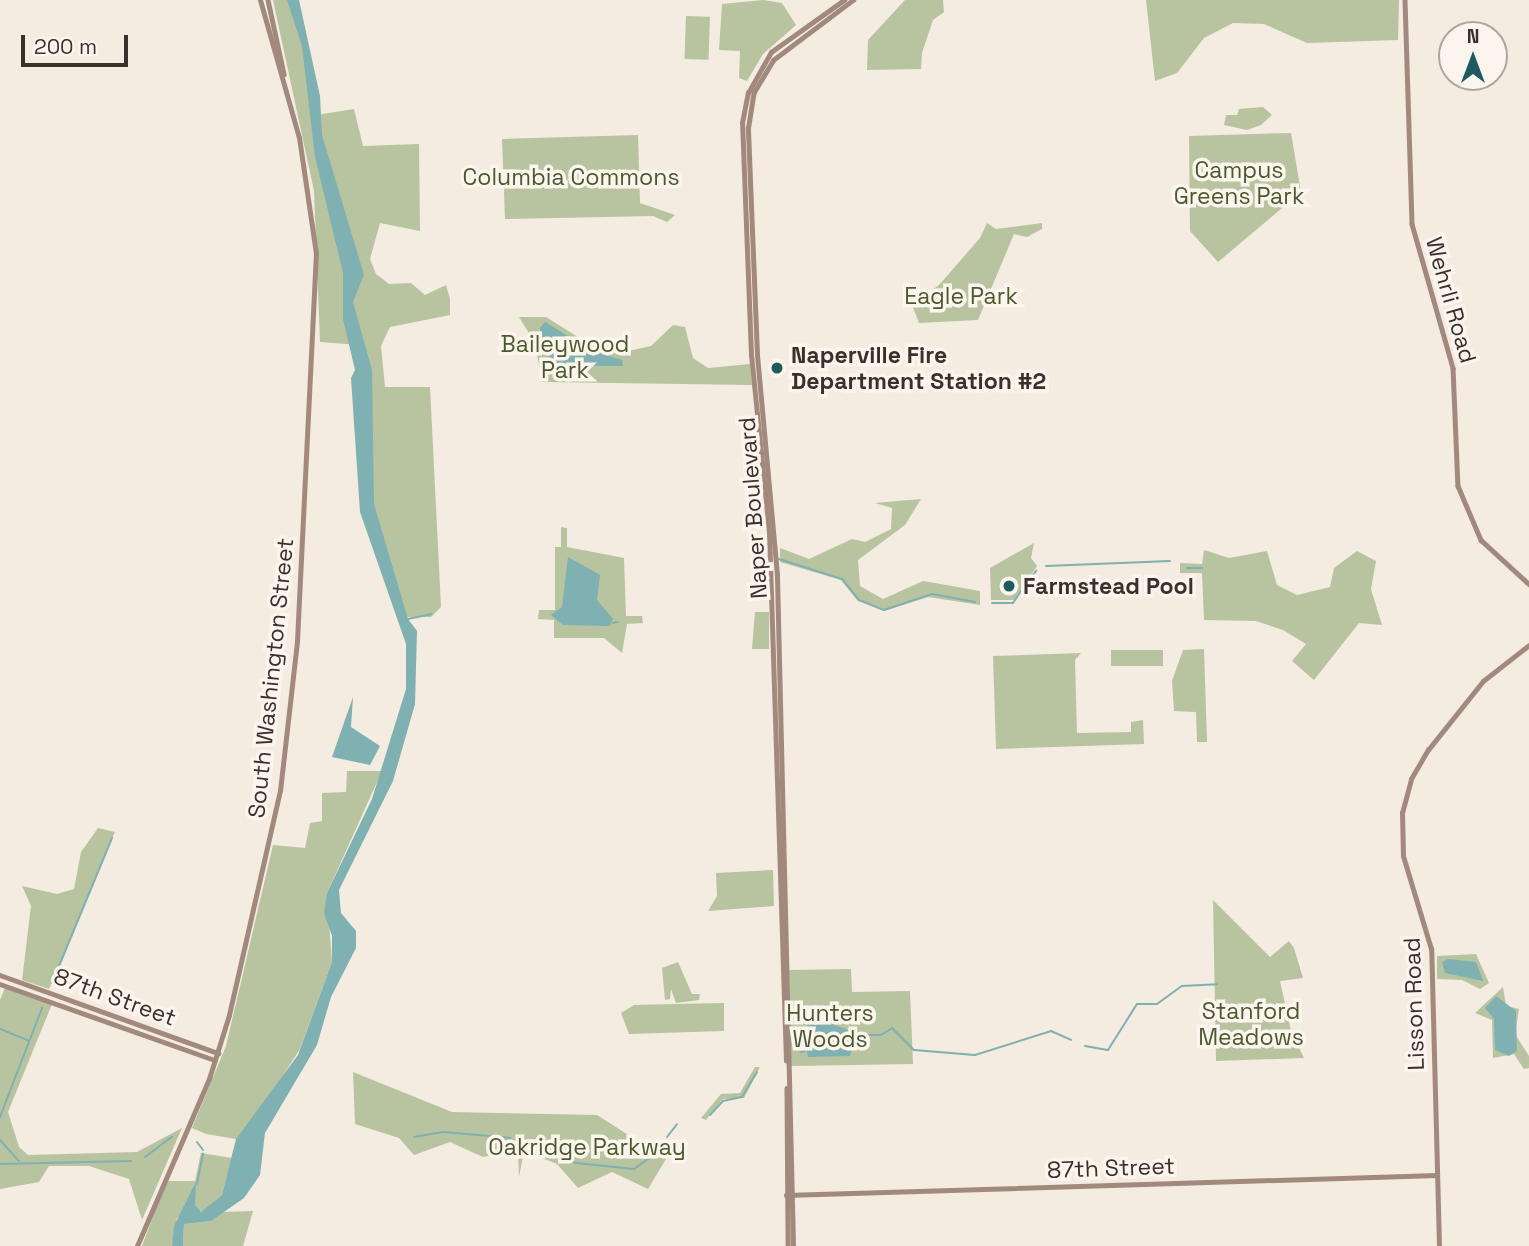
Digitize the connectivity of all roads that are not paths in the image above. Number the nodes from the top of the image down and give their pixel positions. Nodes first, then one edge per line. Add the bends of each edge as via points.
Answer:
1 (260, 0) edge
2 (268, 0) edge
3 (844, 0) edge
4 (853, 0) edge
5 (1405, 0) edge
6 (287, 94) junction
7 (1529, 584) edge
8 (1529, 645) edge
9 (0, 975) edge
10 (0, 984) edge
11 (218, 1053) junction
12 (215, 1060) junction
13 (786, 1060) junction
14 (1437, 1175) junction
15 (789, 1194) junction
16 (137, 1246) edge
17 (790, 1246) edge
18 (1439, 1246) edge

1 - 6 main road, South Washington Street
2 - 6 main road, South Washington Street
3 - 13 main road, Naper Boulevard via 771,52 748,93 742,124 751,355 769,532
4 - 13 main road, Naper Boulevard via 773,60 754,92 748,128 757,355 777,575
5 - 7 main road, Wehrli Road via 1412,224 1450,351 1458,486 1481,540
6 - 11 main road, South Washington Street via 308,184 316,254 303,564 283,774
8 - 14 main road, Lisson Road via 1483,681 1428,750 1403,806 1403,856 1431,949
9 - 11 main road, 87th Street
10 - 12 main road, 87th Street
11 - 12 main road, South Washington Street
12 - 16 main road, South Washington Street
13 - 15 main road, Naper Boulevard
14 - 15 main road, 87th Street
14 - 18 main road, Lisson Road
15 - 17 main road, Naper Boulevard

